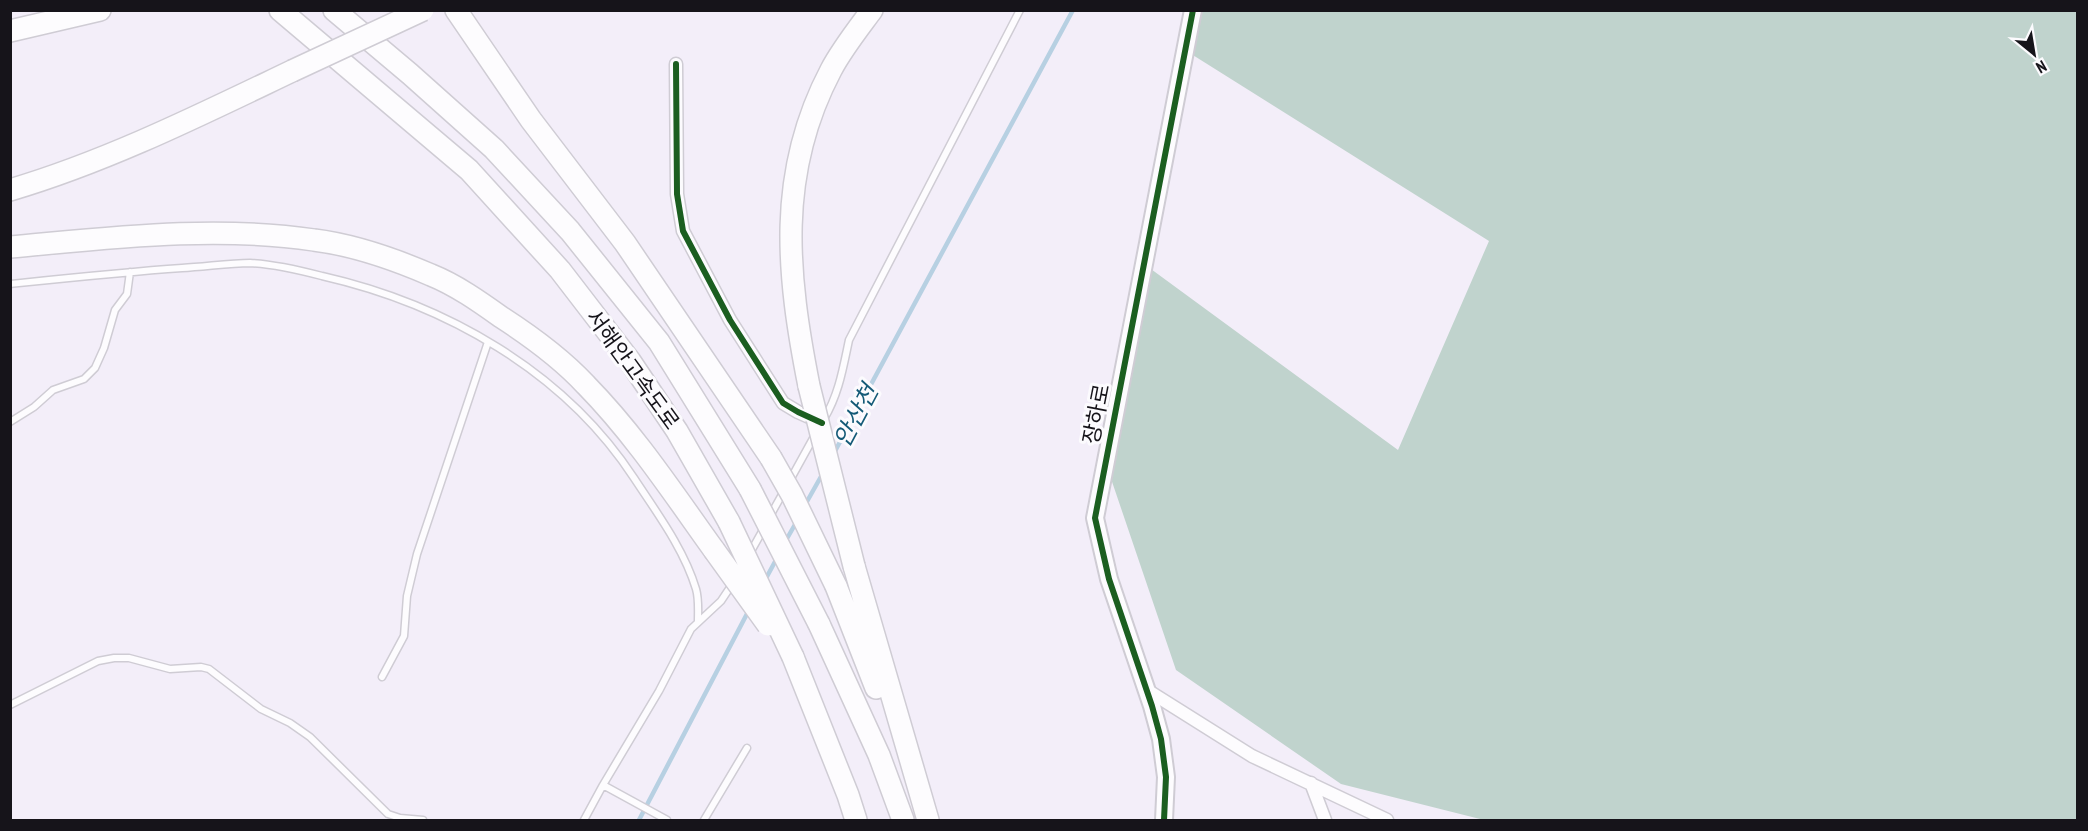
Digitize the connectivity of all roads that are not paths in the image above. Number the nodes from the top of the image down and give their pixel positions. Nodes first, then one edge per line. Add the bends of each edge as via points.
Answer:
1 (100, 10) edge
2 (280, 10) edge
3 (334, 10) edge
4 (423, 10) edge
5 (456, 10) edge
6 (873, 10) edge
7 (1020, 10) edge
8 (1194, 10) edge
9 (10, 31) edge
10 (676, 64) dead end
11 (10, 190) edge
12 (10, 247) edge
13 (130, 272) junction
14 (10, 284) edge
15 (488, 342) junction
16 (10, 422) edge
17 (822, 423) junction
18 (744, 565) dead end
19 (738, 574) dead end
20 (698, 621) junction
21 (793, 657) junction
22 (382, 677) dead end
23 (1147, 690) junction
24 (10, 705) edge
25 (747, 748) dead end
26 (1311, 783) junction
27 (605, 787) junction
28 (423, 820) edge
29 (584, 820) edge
30 (667, 820) edge
31 (704, 820) edge
32 (856, 820) edge
33 (903, 820) edge
34 (914, 820) edge
35 (928, 820) edge
36 (1164, 820) edge
37 (1325, 820) edge
38 (1387, 820) edge

1 - 9 highway
2 - 21 highway, 서해안고속도로, bridge via 469,170 560,270 672,422 729,522
3 - 33 highway, 서해안고속도로, bridge via 494,149 570,231 659,342 750,489 819,624 879,755
4 - 11 highway, bridge via 117,152
5 - 34 highway, bridge via 531,120 625,243 792,495 867,661 900,759
6 - 35 highway, bridge via 831,69 811,112 792,199 790,246 798,330 809,386 854,566
7 - 17 lane via 849,340 842,380
8 - 23 street, 장하로 via 1095,518 1109,579
10 - 17 street via 677,194 683,231 729,320 783,402
12 - 21 highway, bridge via 185,234 243,234 315,240 378,254 434,276 537,341 585,383 627,430
13 - 14 lane
13 - 15 lane via 251,263 309,273 399,298
13 - 16 lane via 127,294 115,310 94,368 84,379 53,390
15 - 20 lane via 545,380 585,416 625,463 686,563 697,592
15 - 22 lane via 417,554 407,596 404,636
17 - 18 lane
19 - 20 lane via 721,601
20 - 27 lane
21 - 32 highway, 서해안고속도로
23 - 26 street via 1252,756
23 - 36 street, 장하로 via 1161,739 1166,777
24 - 28 lane via 98,661 129,658 170,669 201,666 261,709 310,737 388,814
25 - 31 lane
26 - 37 street
26 - 38 street
27 - 29 lane
27 - 30 lane

